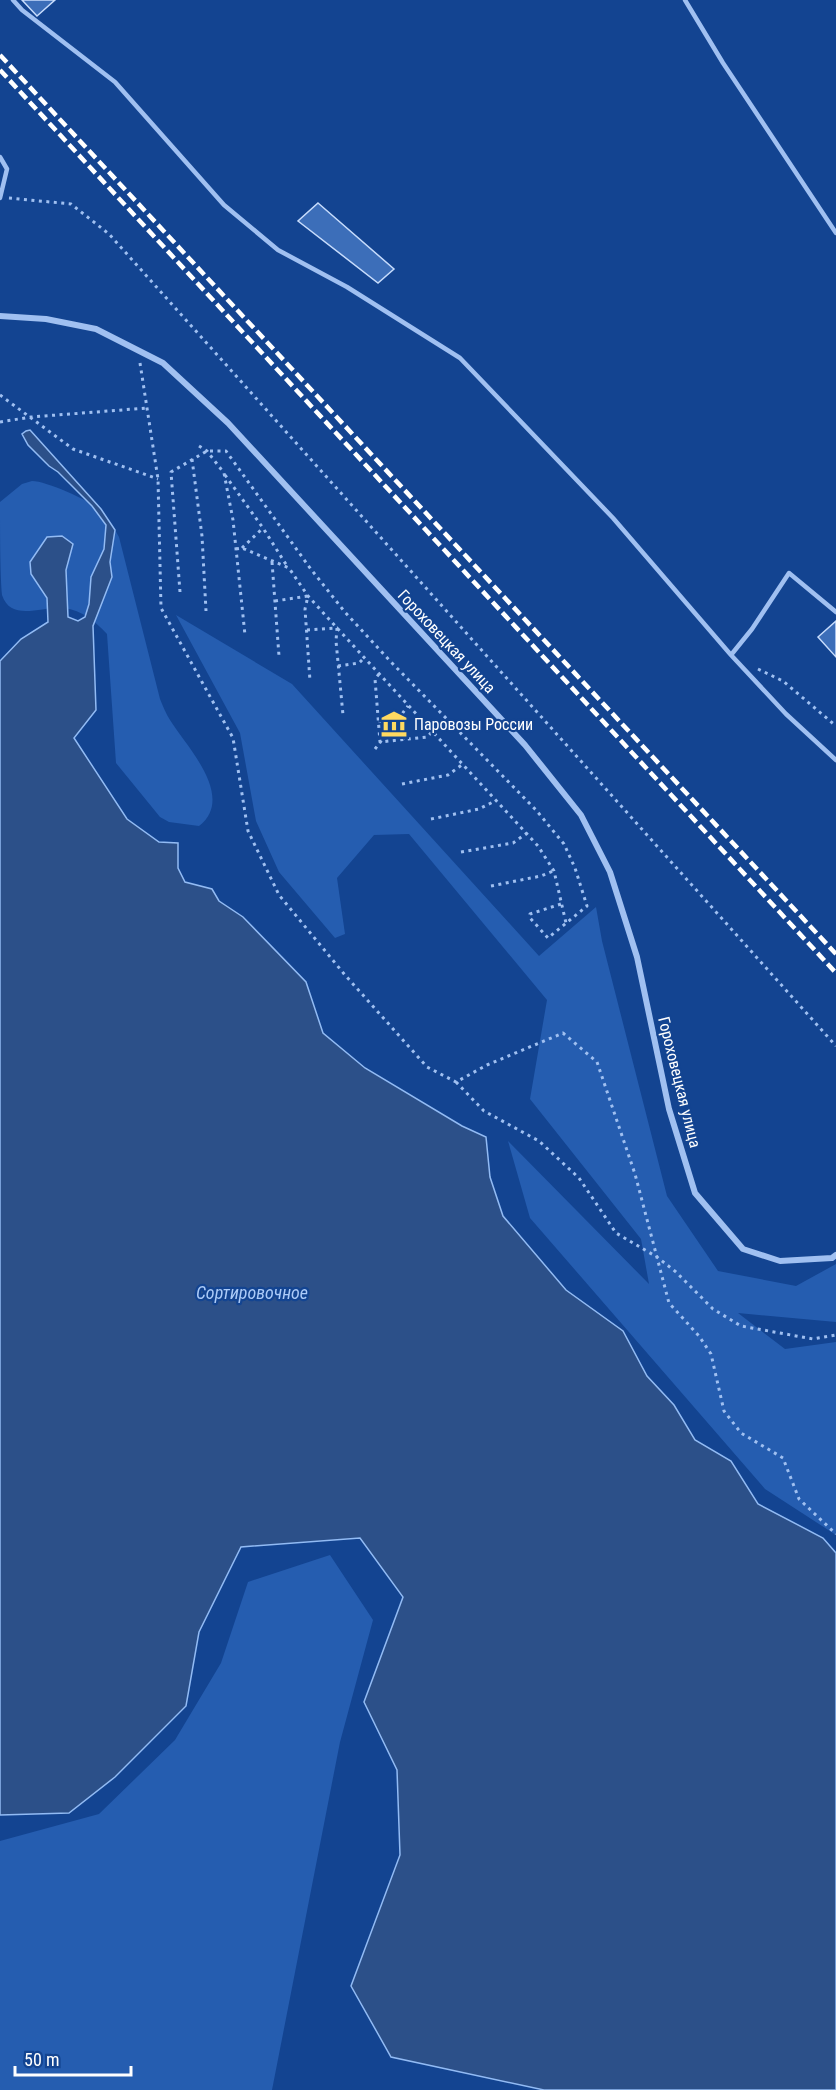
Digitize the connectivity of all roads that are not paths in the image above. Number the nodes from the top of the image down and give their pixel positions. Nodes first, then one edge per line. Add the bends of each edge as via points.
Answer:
1 (14, 0) edge
2 (685, 0) edge
3 (0, 157) edge
4 (1, 198) edge
5 (836, 233) edge
6 (0, 316) edge
7 (836, 612) edge
8 (731, 655) junction
9 (836, 760) edge
10 (836, 1255) edge

1 - 8 lane via 115,82 224,205 278,250 347,287 459,358 613,518
2 - 5 lane
3 - 4 lane via 7,169
6 - 10 street, Гороховецкая улица via 46,319 96,329 163,363 228,423 525,745 581,815 610,872 637,957 669,1109 695,1193 743,1249 780,1261
7 - 8 lane via 789,573
8 - 9 lane

